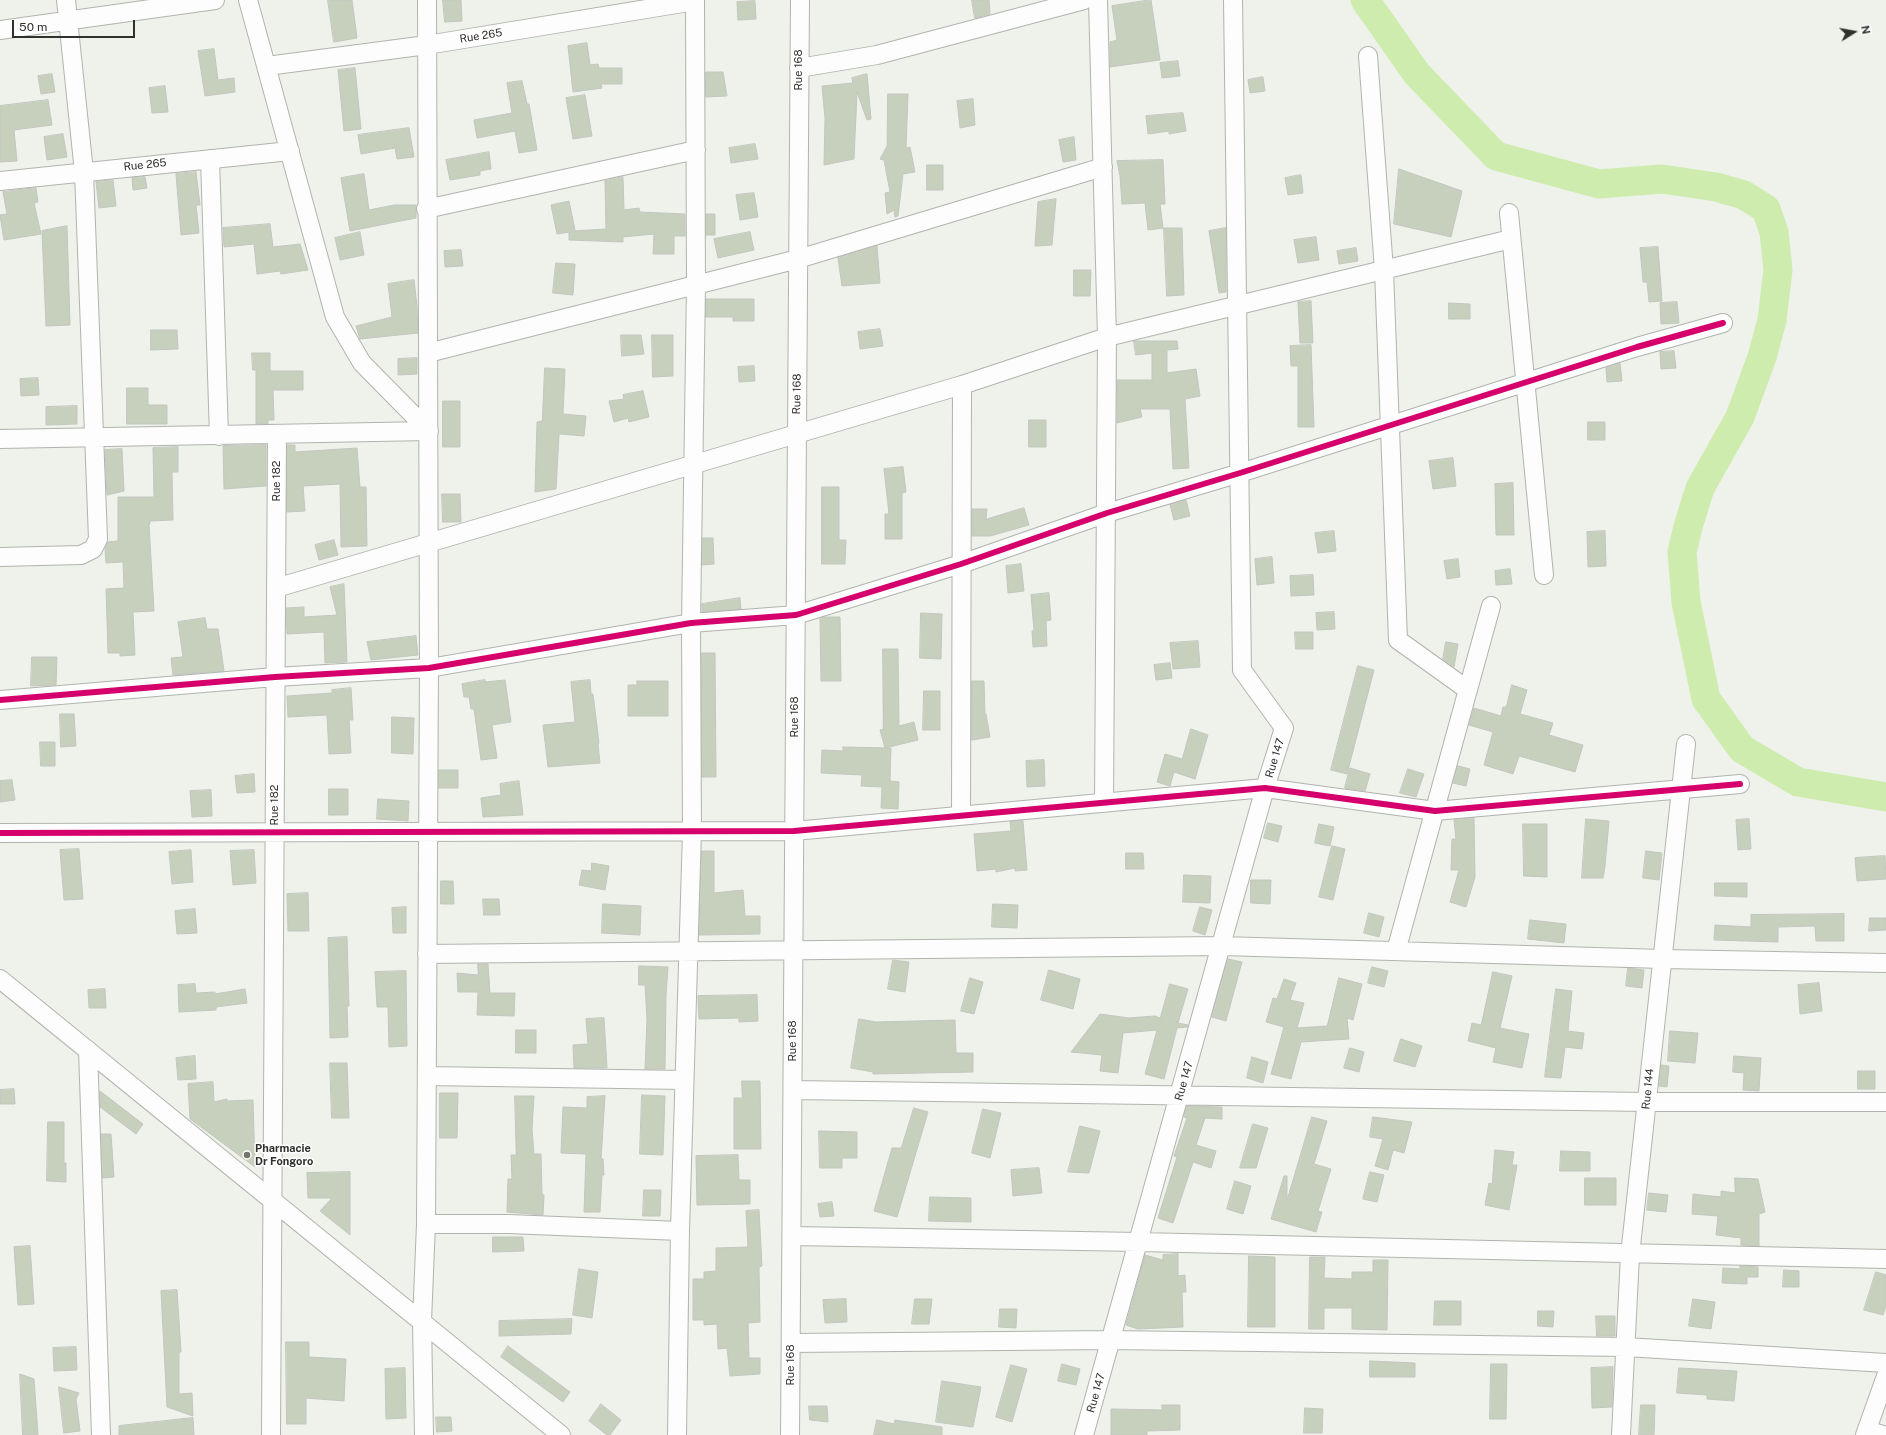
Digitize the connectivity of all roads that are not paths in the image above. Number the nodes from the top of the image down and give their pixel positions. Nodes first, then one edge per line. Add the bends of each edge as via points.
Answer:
1 (66, 0) edge
2 (215, 0) edge
3 (248, 0) edge
4 (427, 0) edge
5 (695, 0) edge
6 (800, 0) edge
7 (1084, 0) edge
8 (1098, 0) edge
9 (1233, 0) edge
10 (68, 21) junction
11 (0, 30) edge
12 (427, 45) junction
13 (1368, 56) dead end
14 (267, 66) junction
15 (799, 68) junction
16 (290, 150) junction
17 (696, 150) junction
18 (210, 159) junction
19 (1103, 167) junction
20 (84, 172) junction
21 (0, 181) edge
22 (426, 209) junction
23 (1509, 213) dead end
24 (1511, 239) junction
25 (798, 259) junction
26 (1384, 270) junction
27 (696, 285) junction
28 (1238, 304) junction
29 (1723, 323) dead end
30 (1107, 337) junction
31 (428, 353) junction
32 (1525, 382) junction
33 (962, 385) junction
34 (1390, 426) junction
35 (428, 431) junction
36 (796, 434) junction
37 (277, 435) junction
38 (219, 436) junction
39 (94, 438) junction
40 (0, 439) edge
41 (693, 465) junction
42 (1240, 473) junction
43 (1107, 513) junction
44 (428, 543) junction
45 (0, 557) edge
46 (961, 564) junction
47 (1544, 575) dead end
48 (276, 588) junction
49 (1491, 606) dead end
50 (796, 615) junction
51 (691, 623) junction
52 (429, 668) junction
53 (275, 677) junction
54 (1468, 690) junction
55 (0, 700) edge
56 (1686, 744) dead end
57 (1740, 784) dead end
58 (1265, 788) junction
59 (1681, 790) junction
60 (1104, 803) junction
61 (1435, 811) junction
62 (961, 816) junction
63 (794, 830) junction
64 (692, 831) junction
65 (274, 832) junction
66 (427, 832) junction
67 (0, 833) edge
68 (1222, 946) junction
69 (794, 950) junction
70 (1396, 950) junction
71 (688, 951) junction
72 (427, 954) junction
73 (1663, 959) junction
74 (1886, 963) edge
75 (0, 979) edge
76 (88, 1050) junction
77 (427, 1076) junction
78 (684, 1080) junction
79 (793, 1090) junction
80 (1180, 1095) junction
81 (1647, 1102) junction
82 (1886, 1102) edge
83 (272, 1199) junction
84 (426, 1224) junction
85 (680, 1231) junction
86 (792, 1236) junction
87 (1139, 1242) junction
88 (1630, 1254) junction
89 (1886, 1259) edge
90 (422, 1320) junction
91 (1111, 1340) junction
92 (791, 1343) junction
93 (1626, 1347) junction
94 (1886, 1363) edge
95 (1886, 1376) edge
96 (1872, 1433) edge
97 (101, 1435) edge
98 (271, 1435) edge
99 (424, 1435) edge
100 (561, 1435) edge
101 (677, 1435) edge
102 (790, 1435) edge
103 (1084, 1435) edge
104 (1621, 1435) edge

1 - 10 street
2 - 10 street
3 - 14 street
4 - 12 street
5 - 12 street, Rue 265
5 - 17 street
6 - 15 street, Rue 168
7 - 15 street via 877,55
8 - 19 street
9 - 28 street
10 - 11 street
10 - 20 street
12 - 14 street, Rue 265
12 - 22 street
13 - 26 street
14 - 16 street
15 - 25 street, Rue 168
16 - 18 street, Rue 265
16 - 35 street via 335,317 362,363
17 - 22 street
17 - 27 street
18 - 20 street, Rue 265
18 - 38 street
19 - 25 street
19 - 30 street
20 - 21 street, Rue 265
20 - 39 street
22 - 31 street
23 - 24 street
24 - 26 street
24 - 32 street
25 - 27 street
25 - 36 street, Rue 168
26 - 28 street
26 - 34 street
27 - 31 street
27 - 41 street
28 - 30 street
28 - 42 street
29 - 32 street
30 - 33 street
30 - 43 street
31 - 35 street
32 - 34 street
32 - 47 street
33 - 36 street
33 - 46 street
34 - 42 street
34 - 54 street via 1398,640
35 - 37 street
35 - 44 street
36 - 41 street
36 - 50 street, Rue 168
37 - 38 street
37 - 48 street, Rue 182
38 - 39 street
39 - 40 street
39 - 45 street via 98,539 93,549 81,555
41 - 44 street
41 - 51 street
42 - 43 street
42 - 58 street, Rue 147 via 1242,670 1284,728
43 - 46 street
43 - 60 street
44 - 48 street
44 - 52 street
46 - 50 street
46 - 62 street
48 - 53 street, Rue 182
49 - 54 street
50 - 51 street
50 - 63 street, Rue 168
51 - 52 street
51 - 64 street
52 - 53 street
52 - 66 street
53 - 55 street
53 - 65 street, Rue 182
54 - 61 street
56 - 59 street, Rue 144
57 - 59 street
58 - 60 street
58 - 61 street
58 - 68 street, Rue 147
59 - 61 street
59 - 73 street, Rue 144
60 - 62 street
61 - 70 street
62 - 63 street
63 - 64 street
63 - 69 street, Rue 168
64 - 66 street
64 - 71 street
65 - 66 street
65 - 67 street
65 - 83 street, Rue 182
66 - 72 street
68 - 69 street
68 - 70 street
68 - 80 street, Rue 147
69 - 71 street
69 - 79 street, Rue 168
70 - 73 street
71 - 72 street
71 - 78 street
72 - 77 street
73 - 74 street
73 - 81 street, Rue 144
75 - 76 street
76 - 83 street
76 - 97 street
77 - 78 street
77 - 84 street
78 - 85 street
79 - 80 street
79 - 86 street, Rue 168
80 - 81 street
80 - 87 street, Rue 147
81 - 82 street
81 - 88 street, Rue 144
83 - 90 street
83 - 98 street, Rue 182
84 - 85 street via 509,1224
84 - 90 street
85 - 101 street
86 - 87 street
86 - 92 street, Rue 168
87 - 88 street
87 - 91 street, Rue 147
88 - 89 street
88 - 93 street, Rue 144
90 - 99 street
90 - 100 street
91 - 92 street
91 - 93 street
91 - 103 street, Rue 147
92 - 102 street, Rue 168
93 - 94 street
93 - 104 street, Rue 144
95 - 96 street

